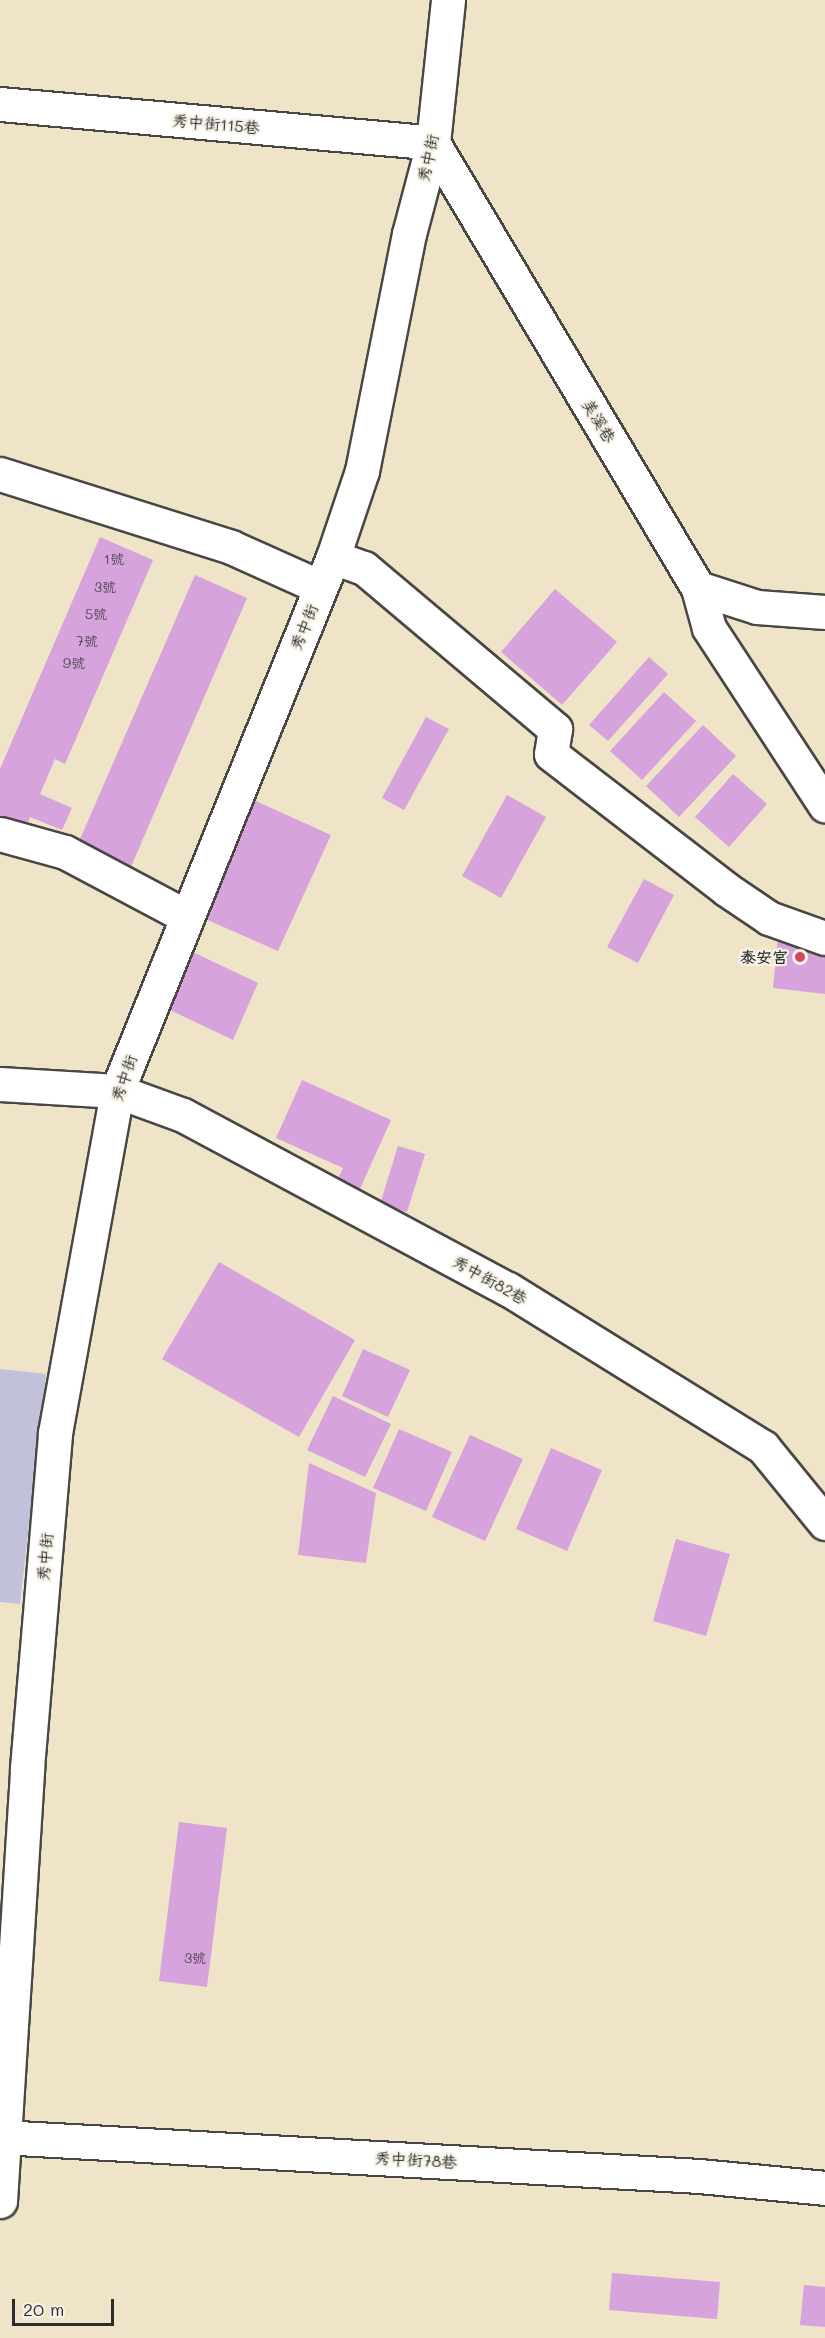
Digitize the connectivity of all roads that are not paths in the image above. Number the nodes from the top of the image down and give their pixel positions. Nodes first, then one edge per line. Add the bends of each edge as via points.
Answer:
1 (448, 0) edge
2 (0, 104) edge
3 (433, 143) junction
4 (0, 474) edge
5 (333, 557) junction
6 (320, 587) junction
7 (698, 588) junction
8 (825, 612) edge
9 (825, 805) edge
10 (0, 834) edge
11 (187, 917) junction
12 (825, 938) edge
13 (0, 1084) edge
14 (117, 1091) junction
15 (825, 1523) edge
16 (3, 2137) edge
17 (825, 2188) edge
18 (0, 2201) edge

1 - 3 street, 秀中街
2 - 3 street, 秀中街115巷
3 - 5 street, 秀中街 via 410,234 362,471
3 - 7 street, 美溪巷
4 - 6 street via 231,547
5 - 6 street, 秀中街
5 - 12 street via 364,568 555,729 551,754 769,918
6 - 11 street, 秀中街
7 - 8 street via 757,607
7 - 9 street, 美溪巷 via 709,628
10 - 11 street via 65,852
11 - 14 street, 秀中街
13 - 14 street, 秀中街82巷
14 - 15 street, 秀中街82巷 via 183,1115 508,1289 763,1447
14 - 16 street, 秀中街 via 55,1433 27,1768
16 - 17 street, 秀中街78巷 via 699,2176
16 - 18 street, 秀中街

